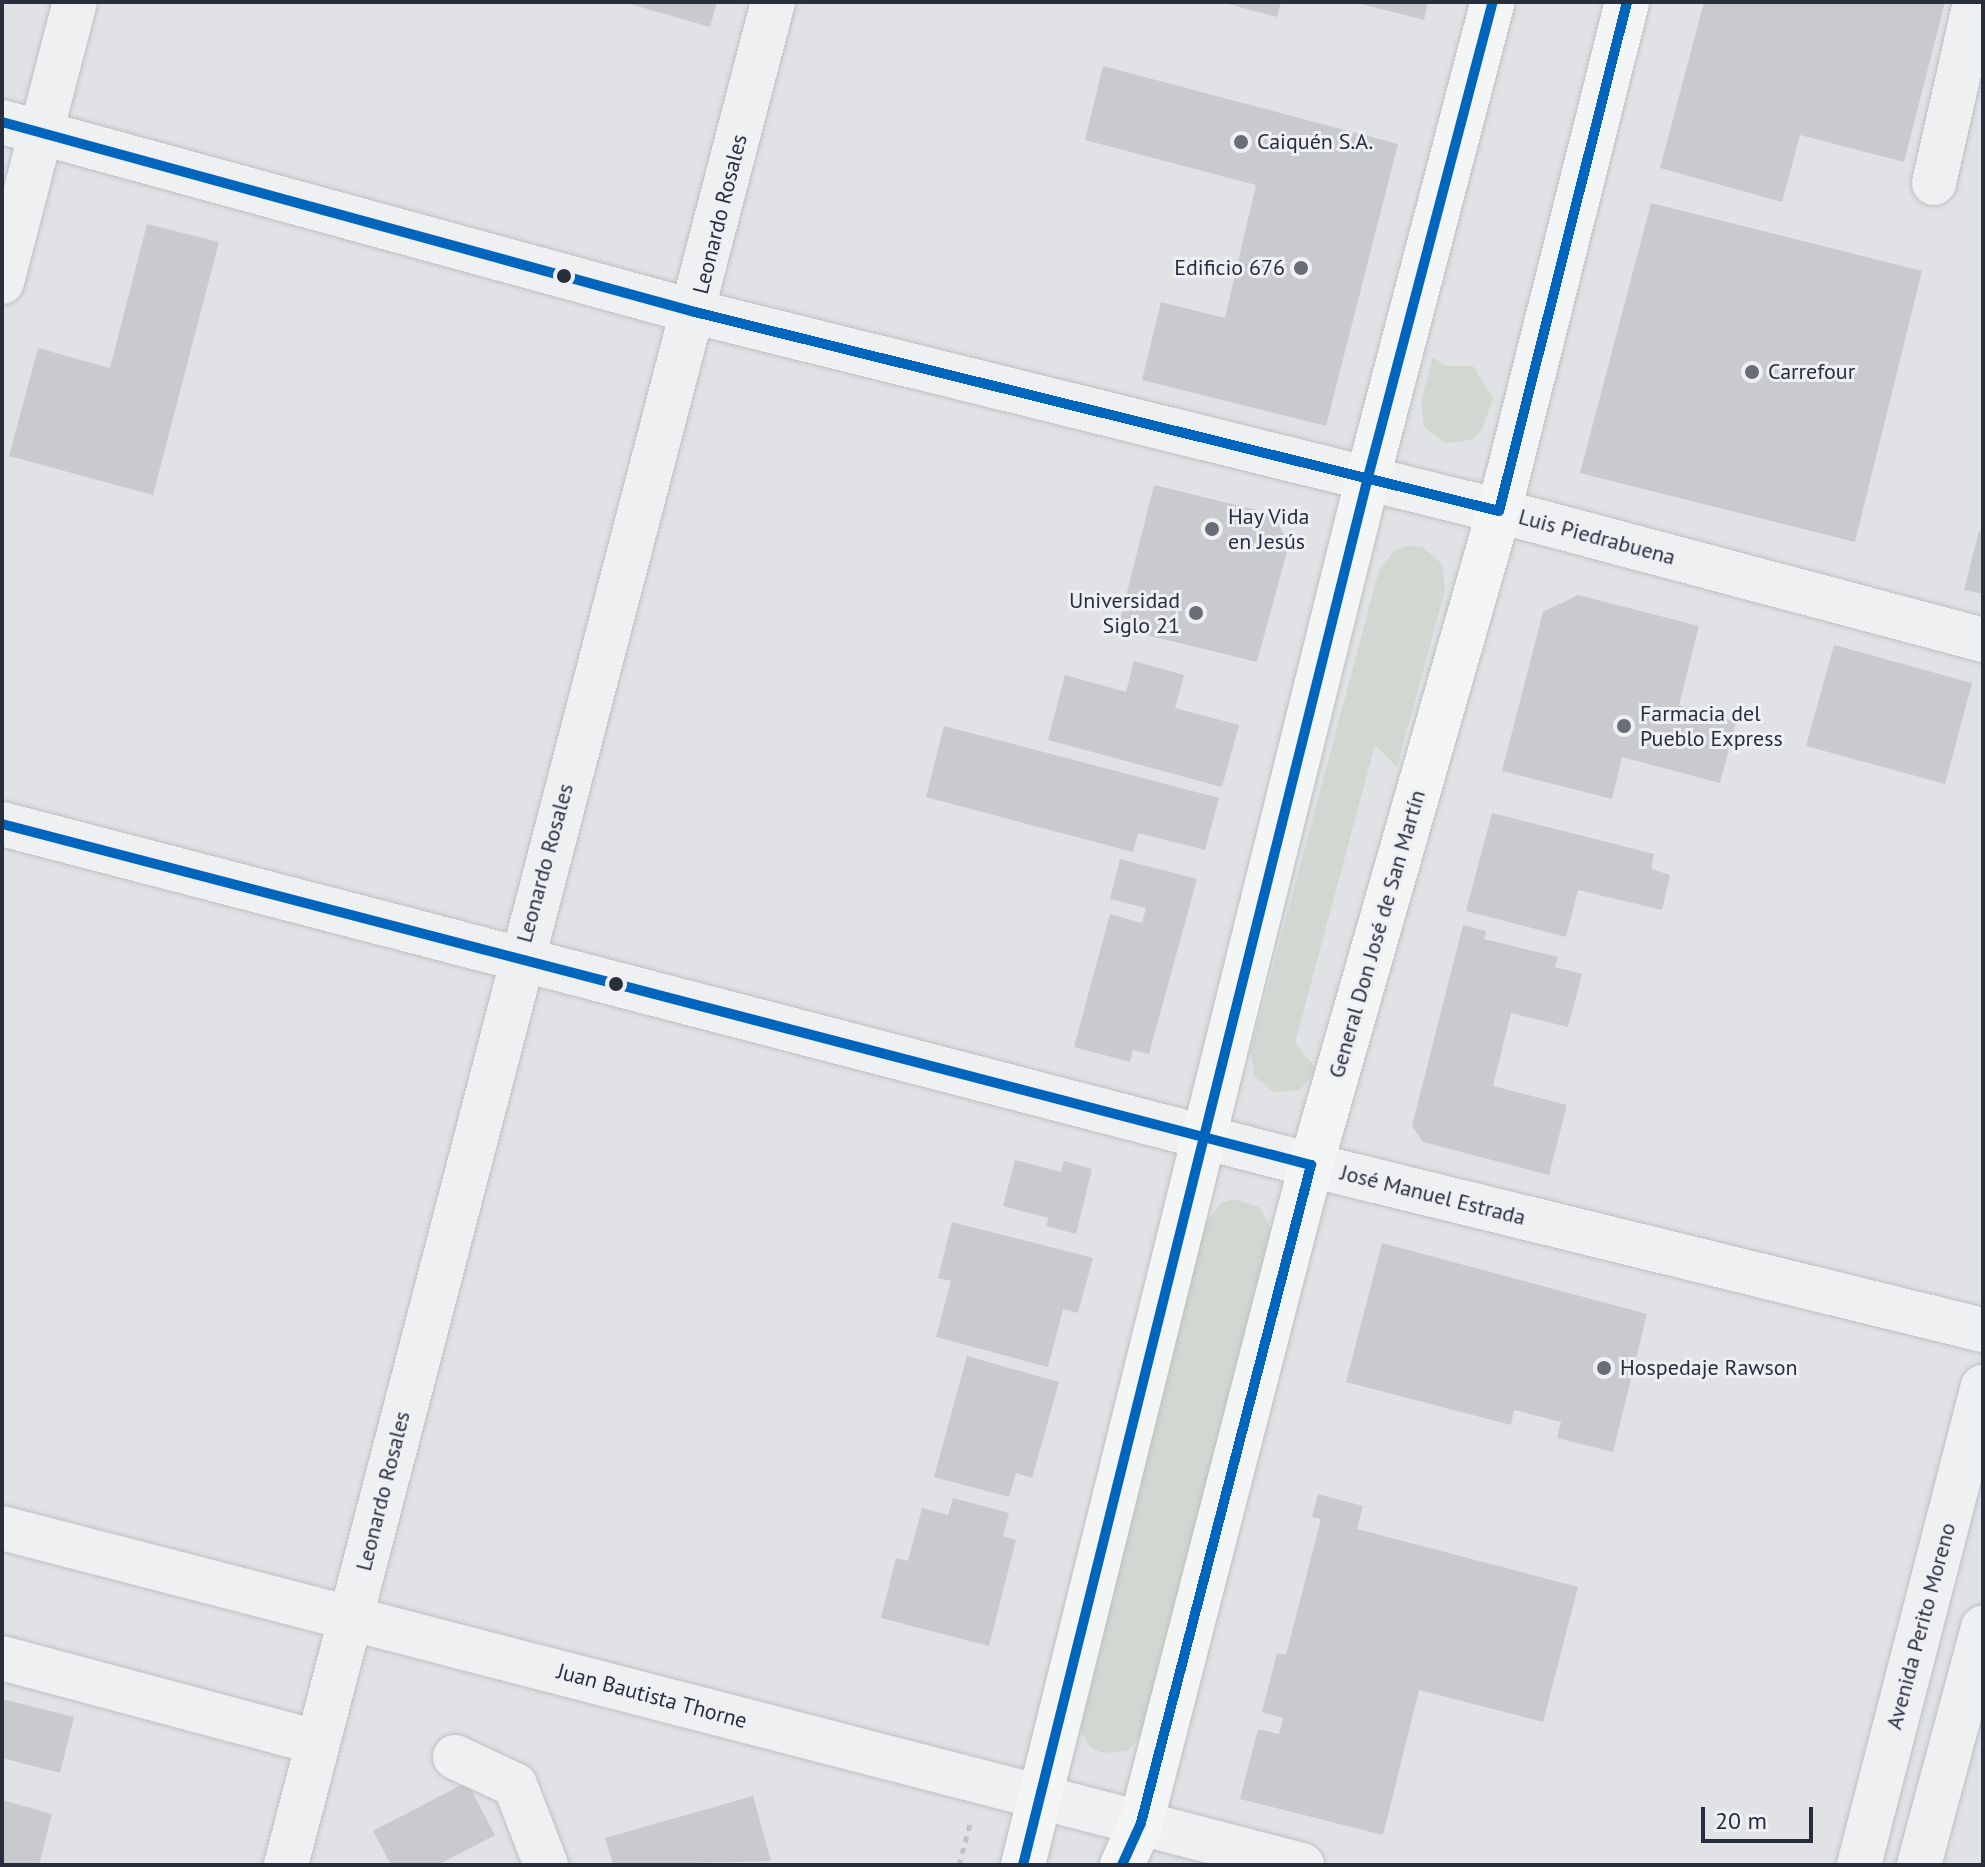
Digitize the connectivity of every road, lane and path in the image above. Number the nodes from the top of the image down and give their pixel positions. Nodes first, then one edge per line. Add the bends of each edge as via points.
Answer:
1 (75, 2) edge
2 (773, 2) edge
3 (1493, 2) edge
4 (1627, 2) edge
5 (1975, 2) edge
6 (22, 127) edge
7 (1934, 183) dead end
8 (2, 282) edge
9 (695, 312) junction
10 (1367, 481) junction
11 (1499, 511) junction
12 (1983, 640) edge
13 (2, 824) edge
14 (519, 959) junction
15 (1206, 1136) junction
16 (1311, 1165) junction
17 (1983, 1330) edge
18 (1983, 1387) edge
19 (2, 1528) edge
20 (352, 1615) junction
21 (1983, 1627) edge
22 (2, 1658) edge
23 (316, 1742) junction
24 (455, 1757) dead end
25 (1038, 1798) junction
26 (1141, 1823) junction
27 (535, 1862) edge
28 (286, 1865) edge
29 (1023, 1865) edge
30 (1122, 1865) edge
31 (1302, 1865) edge
32 (1859, 1865) edge
33 (1919, 1865) edge

1 - 6 street
2 - 9 street, Leonardo Rosales
3 - 10 main road
4 - 11 main road, General Don José de San Martín
5 - 7 street
6 - 8 street
6 - 9 street, Luis Piedrabuena
9 - 10 street, Luis Piedrabuena
9 - 14 street, Leonardo Rosales
10 - 11 street, Luis Piedrabuena
10 - 15 main road
11 - 12 street, Luis Piedrabuena
11 - 16 main road, General Don José de San Martín
13 - 14 street, José Manuel Estrada
14 - 15 street, José Manuel Estrada
14 - 20 street, Leonardo Rosales
15 - 16 street, José Manuel Estrada
15 - 25 main road
16 - 17 street, José Manuel Estrada
16 - 26 main road, General Don José de San Martín
18 - 32 street, Avenida Perito Moreno
19 - 20 street, Juan Bautista Thorne
20 - 23 street, Leonardo Rosales
20 - 25 street, Juan Bautista Thorne
21 - 33 street
22 - 23 street
23 - 28 street, Leonardo Rosales
24 - 27 street via 515,1785
25 - 26 street, Juan Bautista Thorne
25 - 29 main road
26 - 30 main road, General Don José de San Martín
26 - 31 street, Juan Bautista Thorne

